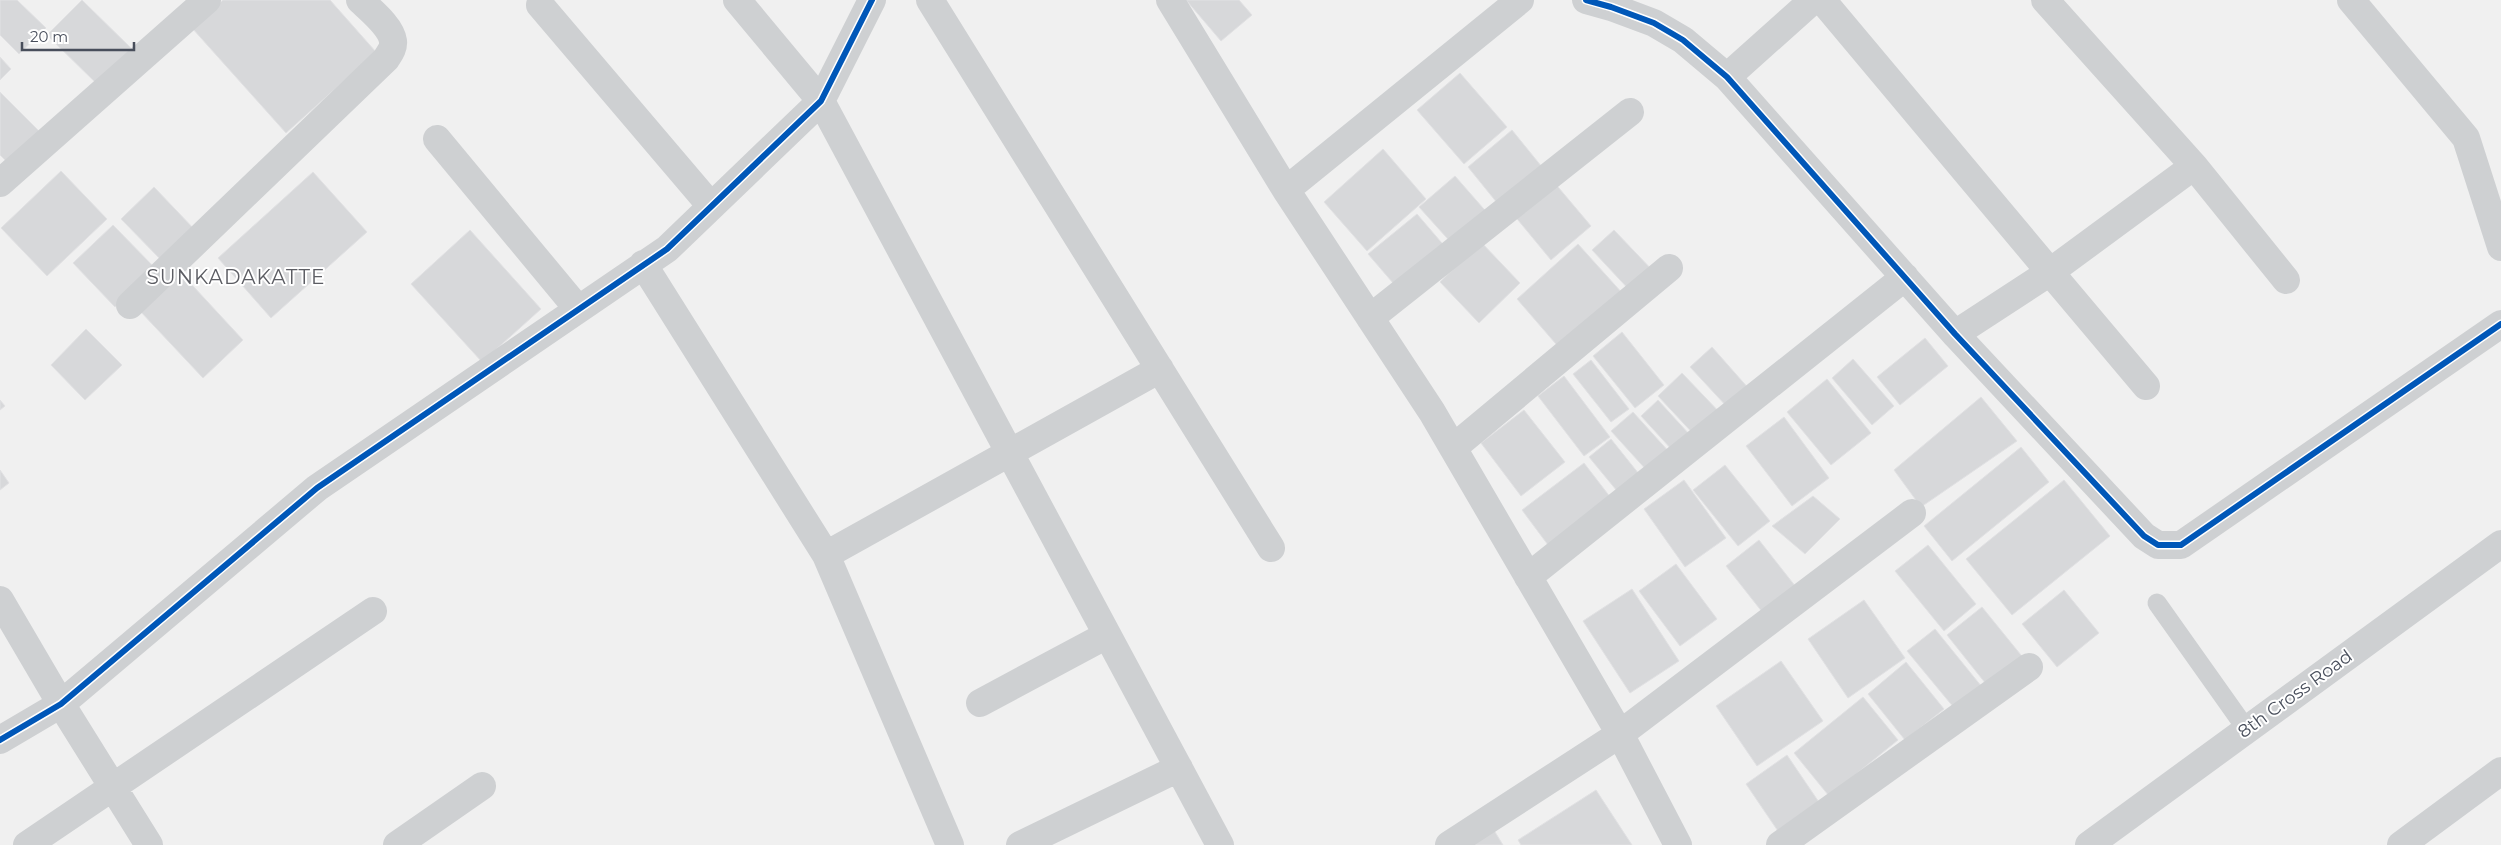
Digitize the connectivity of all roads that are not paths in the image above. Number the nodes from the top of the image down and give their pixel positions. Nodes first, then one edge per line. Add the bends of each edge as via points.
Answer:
1 (207, 0) edge
2 (360, 0) edge
3 (737, 0) edge
4 (872, 0) edge
5 (930, 0) edge
6 (1170, 0) edge
7 (1520, 0) edge
8 (1813, 0) edge
9 (1822, 0) edge
10 (2045, 0) edge
11 (2350, 0) edge
12 (1605, 2) edge
13 (540, 5) dead end
14 (1727, 77) junction
15 (821, 101) junction
16 (1630, 112) dead end
17 (437, 139) dead end
18 (2194, 166) junction
19 (0, 183) edge
20 (1286, 190) junction
21 (711, 206) junction
22 (2501, 248) edge
23 (643, 264) junction
24 (1669, 268) dead end
25 (2050, 272) junction
26 (1905, 277) junction
27 (2286, 280) dead end
28 (130, 306) dead end
29 (578, 309) junction
30 (1370, 318) junction
31 (2501, 324) edge
32 (1955, 334) junction
33 (1160, 369) junction
34 (2146, 386) dead end
35 (1453, 448) junction
36 (1010, 452) junction
37 (1912, 513) dead end
38 (2501, 544) edge
39 (1271, 548) dead end
40 (826, 555) junction
41 (1528, 577) junction
42 (0, 600) edge
43 (2157, 603) dead end
44 (373, 612) dead end
45 (1108, 635) junction
46 (2029, 667) dead end
47 (980, 703) dead end
48 (61, 704) junction
49 (2247, 730) junction
50 (1620, 734) junction
51 (0, 740) edge
52 (1179, 768) junction
53 (2501, 771) edge
54 (482, 786) dead end
55 (112, 787) junction
56 (27, 845) edge
57 (148, 845) edge
58 (396, 845) edge
59 (950, 845) edge
60 (1020, 845) edge
61 (1220, 845) edge
62 (1449, 845) edge
63 (1678, 845) edge
64 (1780, 845) edge
65 (2089, 845) edge
66 (2401, 845) edge

1 - 19 street
2 - 28 street via 388,30 393,40 386,59
3 - 15 street
4 - 15 street
5 - 33 street
6 - 20 street
7 - 20 street
8 - 14 street
9 - 25 street
10 - 18 street
11 - 22 street via 2466,138
12 - 14 street via 1654,23 1683,40
13 - 21 street
14 - 26 street
15 - 21 street
15 - 36 street
16 - 30 street
17 - 29 street
18 - 25 street
18 - 27 street
20 - 30 street
21 - 23 street via 666,248
23 - 29 street
23 - 40 street
24 - 35 street
25 - 32 street
25 - 34 street
26 - 32 street
26 - 41 street
29 - 48 street via 317,488
30 - 35 street
31 - 32 street via 2181,545 2169,547 2158,545 2144,536
33 - 36 street
33 - 39 street
35 - 41 street
36 - 40 street
36 - 45 street
37 - 50 street
38 - 49 street, 8th Cross Road
40 - 59 street
41 - 50 street
42 - 48 street
43 - 49 lane
44 - 55 street
45 - 47 street
45 - 52 street
46 - 64 street
48 - 51 street
48 - 55 street
49 - 65 street, 8th Cross Road
50 - 62 street
50 - 63 street
52 - 60 street
52 - 61 street
53 - 66 street
54 - 58 street
55 - 56 street
55 - 57 street

